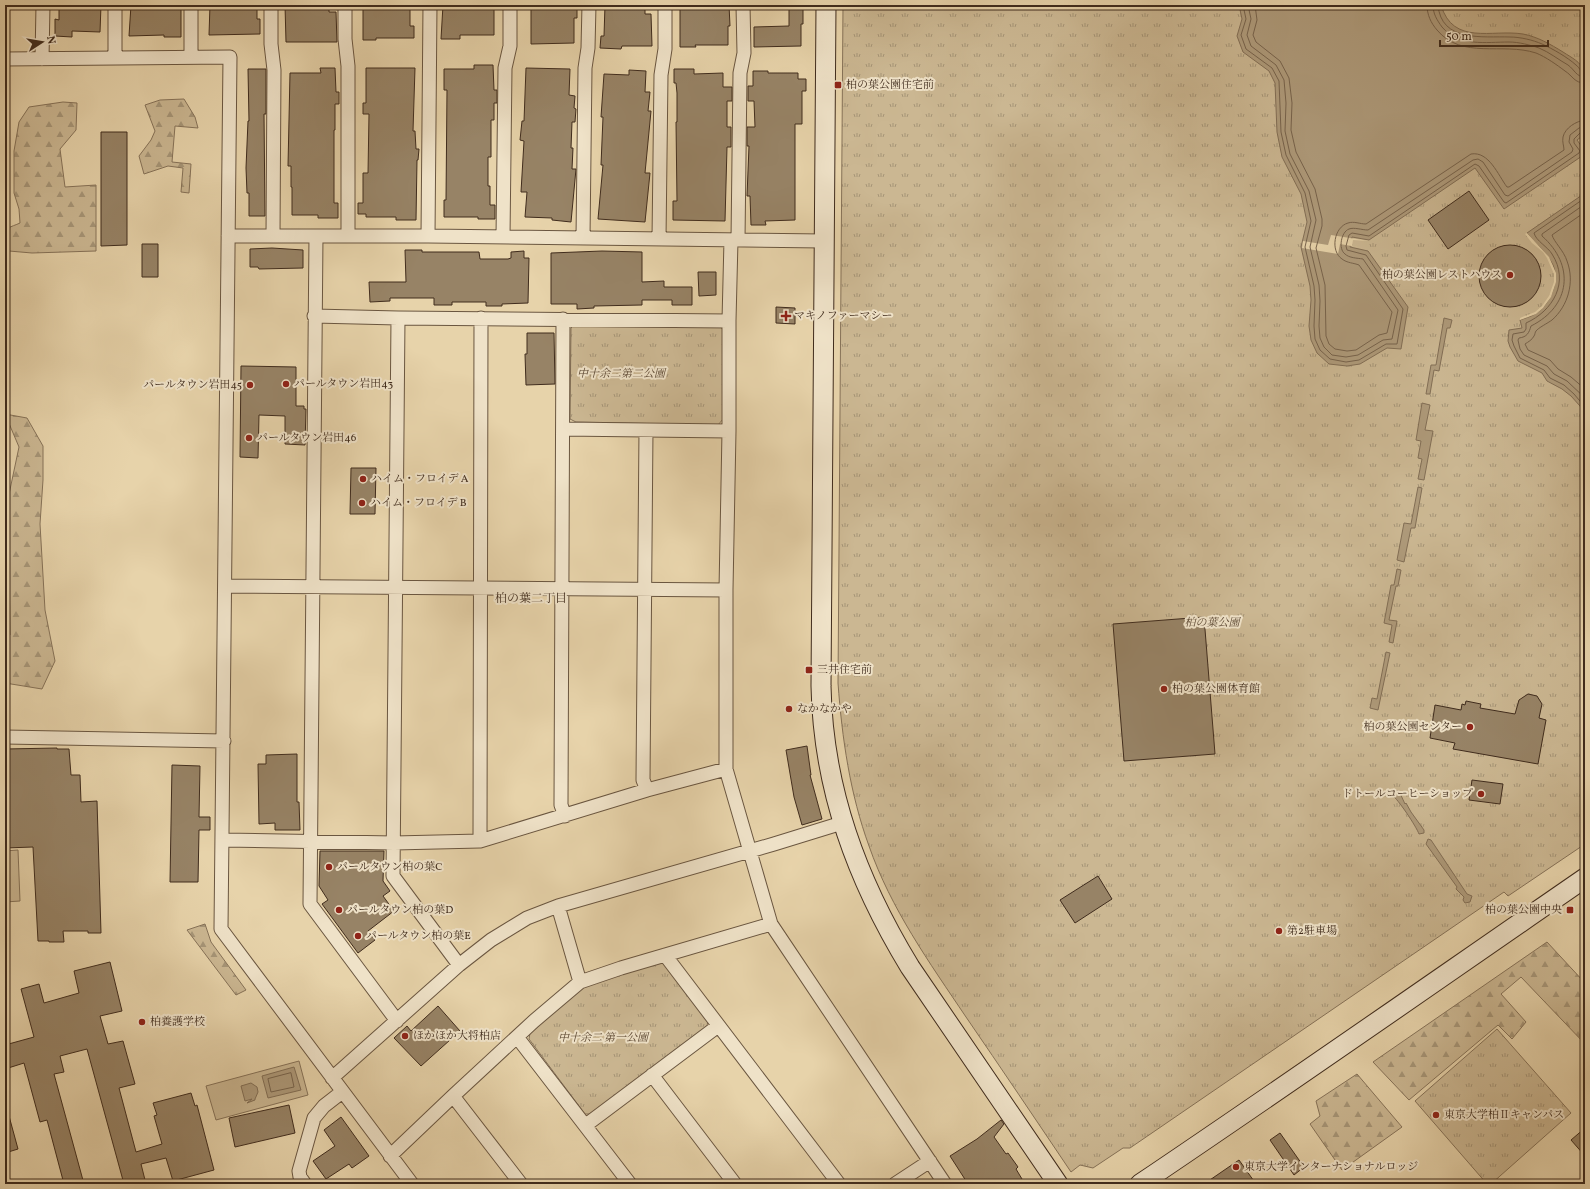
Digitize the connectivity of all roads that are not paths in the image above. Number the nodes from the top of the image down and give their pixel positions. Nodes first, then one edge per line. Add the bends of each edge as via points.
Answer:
1 (43, 5) edge
2 (115, 5) edge
3 (191, 5) edge
4 (271, 5) edge
5 (345, 5) edge
6 (430, 5) edge
7 (510, 5) edge
8 (589, 5) edge
9 (665, 5) edge
10 (743, 5) edge
11 (826, 5) edge
12 (191, 57) junction
13 (115, 58) junction
14 (5, 59) edge
15 (42, 59) junction
16 (348, 235) junction
17 (228, 236) junction
18 (273, 236) junction
19 (316, 236) junction
20 (428, 236) junction
21 (504, 237) junction
22 (583, 238) junction
23 (658, 239) junction
24 (734, 240) junction
25 (824, 241) junction
26 (314, 316) junction
27 (398, 318) junction
28 (481, 318) junction
29 (563, 319) junction
30 (729, 321) junction
31 (563, 428) junction
32 (646, 430) junction
33 (729, 431) junction
34 (225, 586) junction
35 (312, 587) junction
36 (396, 588) junction
37 (479, 588) junction
38 (561, 588) junction
39 (644, 589) junction
40 (726, 590) junction
41 (5, 737) edge
42 (224, 741) junction
43 (726, 768) junction
44 (647, 790) junction
45 (565, 816) junction
46 (842, 822) junction
47 (223, 840) junction
48 (480, 841) junction
49 (310, 842) junction
50 (394, 843) junction
51 (749, 851) junction
52 (1585, 878) edge
53 (558, 906) junction
54 (771, 924) junction
55 (665, 955) junction
56 (460, 965) junction
57 (580, 982) junction
58 (397, 1021) junction
59 (718, 1026) junction
60 (517, 1037) junction
61 (652, 1075) junction
62 (332, 1078) junction
63 (342, 1092) junction
64 (453, 1096) junction
65 (586, 1125) junction
66 (390, 1156) junction
67 (930, 1161) junction
68 (305, 1184) edge
69 (412, 1184) edge
70 (521, 1184) edge
71 (630, 1184) edge
72 (735, 1184) edge
73 (838, 1184) edge
74 (895, 1184) edge
75 (945, 1184) edge
76 (1058, 1184) edge
77 (1140, 1184) edge

1 - 15 street
2 - 13 street
3 - 12 street
4 - 18 street via 274,70
5 - 16 street via 348,66
6 - 20 street
7 - 21 street via 510,46 505,68
8 - 22 street via 585,68
9 - 23 street
10 - 24 street via 744,53 740,73
11 - 25 street
12 - 13 street
12 - 17 street via 230,57
13 - 15 street
14 - 15 street
16 - 19 street
16 - 20 street
17 - 18 street
17 - 34 street
18 - 19 street
19 - 26 street
20 - 21 street
21 - 22 street
22 - 23 street
23 - 24 street
24 - 25 street
24 - 30 street
25 - 46 street via 822,715 832,781
26 - 27 street
26 - 35 street
27 - 28 street
27 - 36 street
28 - 29 street
28 - 37 street
29 - 30 street
29 - 31 street
30 - 33 street
31 - 32 street
31 - 38 street
32 - 33 street
32 - 39 street
33 - 40 street
34 - 35 street
34 - 42 street
35 - 36 street
35 - 49 street
36 - 37 street
36 - 50 street
37 - 38 street
37 - 48 street
38 - 39 street
38 - 45 street via 561,805
39 - 40 street
39 - 44 street via 643,780
40 - 43 street
41 - 42 street
42 - 47 street
43 - 44 street
43 - 51 street
44 - 45 street
45 - 48 street
46 - 51 street
46 - 76 street via 866,886 896,944
47 - 49 street
47 - 62 street via 221,930
48 - 50 street
49 - 50 street
49 - 58 street via 310,904
50 - 56 street via 393,876
51 - 53 street
51 - 54 street
52 - 77 street
53 - 56 street via 527,918 491,940
53 - 57 street
54 - 55 street
54 - 67 street
55 - 57 street
55 - 59 street
56 - 58 street
57 - 60 street
58 - 62 street
59 - 61 street
59 - 73 street
60 - 64 street
60 - 65 street
61 - 65 street
61 - 72 street
62 - 63 street
63 - 66 street
63 - 68 street via 314,1118 299,1170
64 - 66 street
64 - 70 street
65 - 71 street
66 - 69 street
67 - 74 street
67 - 75 street

